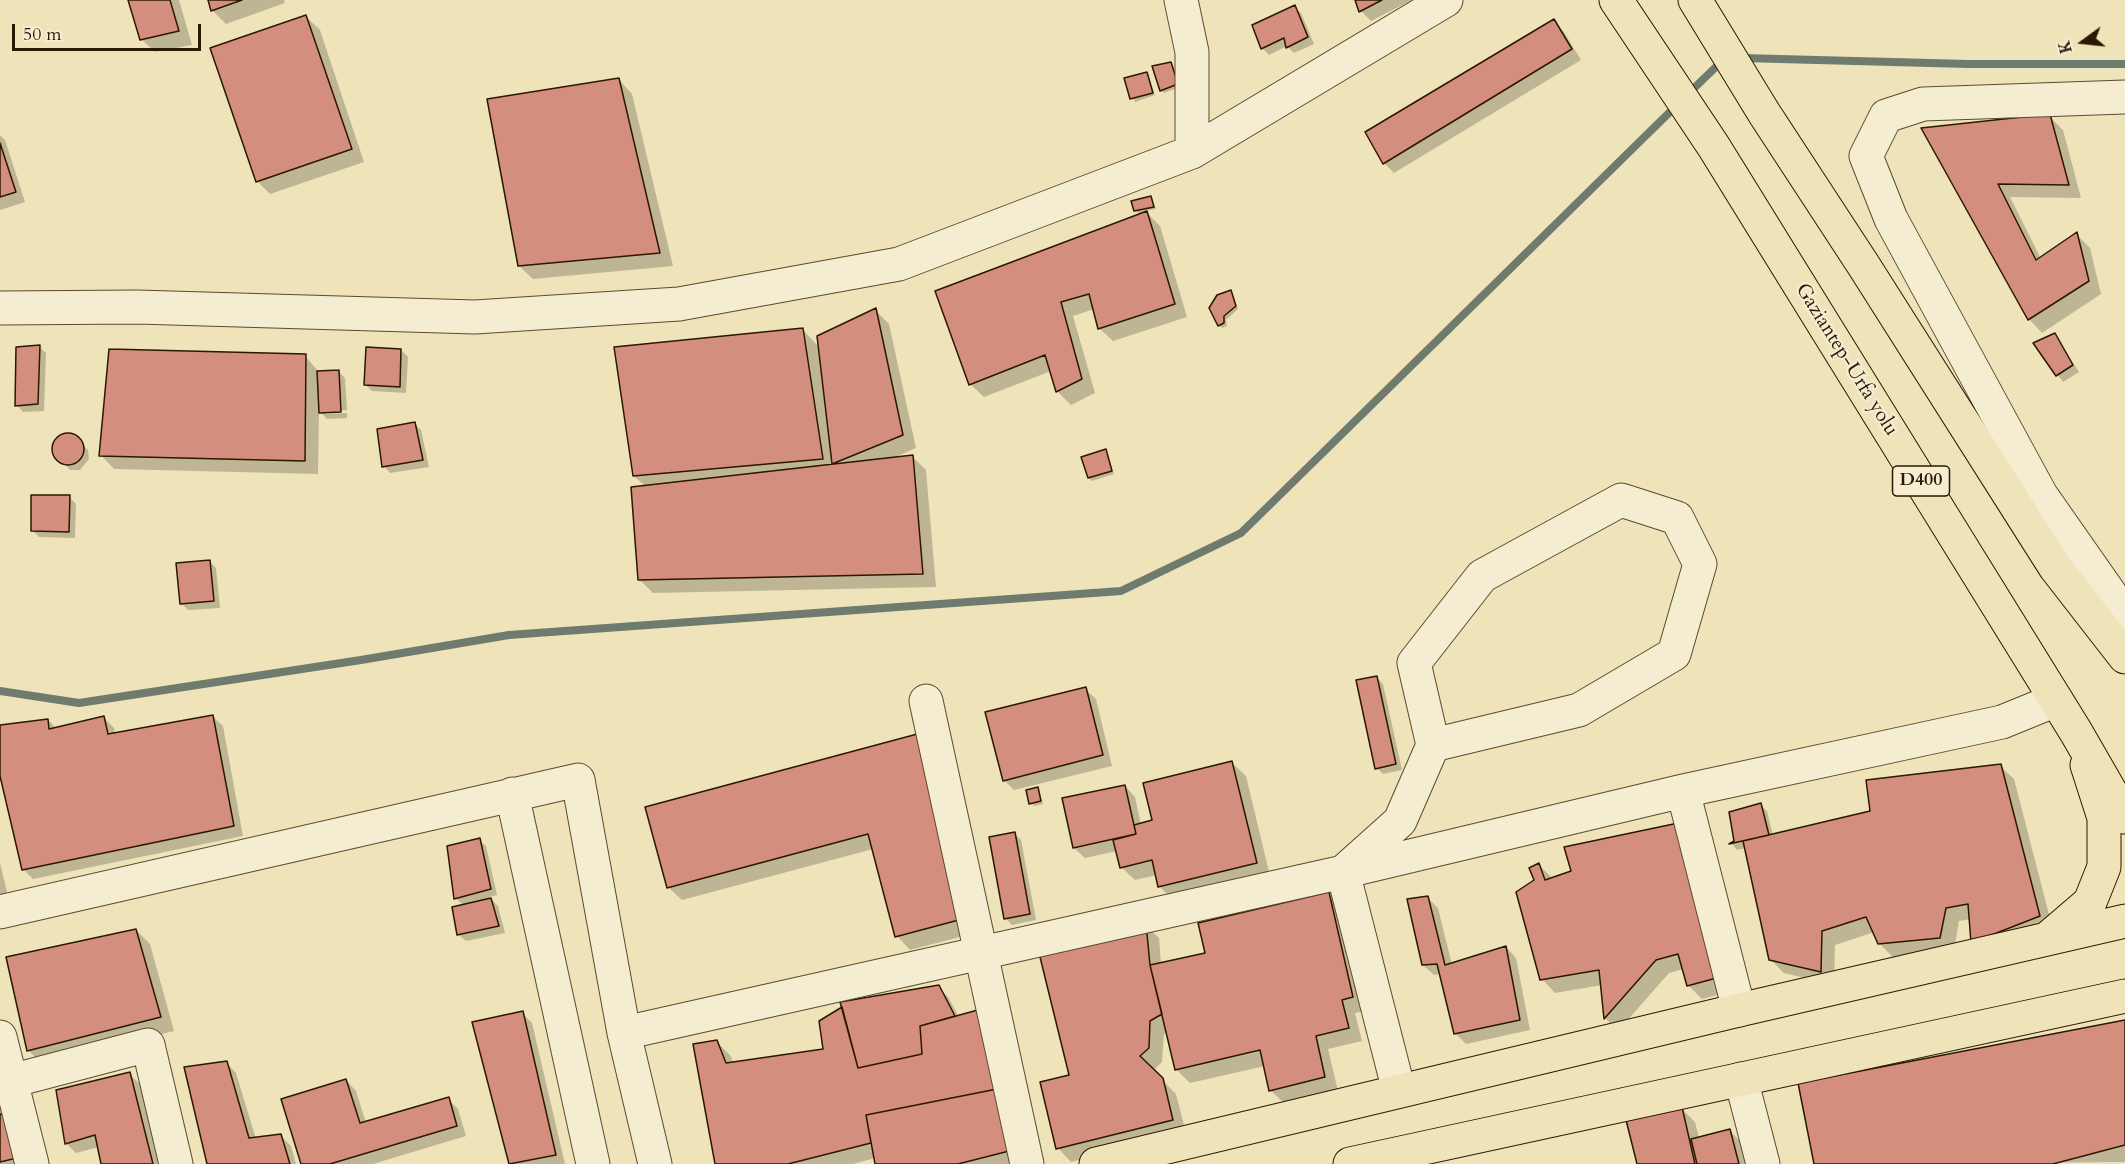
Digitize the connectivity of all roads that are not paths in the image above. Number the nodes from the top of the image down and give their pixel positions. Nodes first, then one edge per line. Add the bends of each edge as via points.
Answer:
1 (1181, 0) edge
2 (1446, 0) edge
3 (1616, 0) edge
4 (1695, 0) edge
5 (2125, 97) edge
6 (1192, 152) junction
7 (0, 308) edge
8 (2125, 615) edge
9 (2125, 657) edge
10 (2056, 700) junction
11 (926, 701) dead end
12 (2076, 732) junction
13 (1433, 745) junction
14 (1683, 791) junction
15 (512, 794) junction
16 (2125, 817) edge
17 (1343, 872) junction
18 (0, 912) edge
19 (2125, 921) edge
20 (2046, 941) junction
21 (982, 953) junction
22 (2125, 996) edge
23 (1738, 1010) junction
24 (624, 1033) junction
25 (0, 1037) edge
26 (1741, 1079) junction
27 (11, 1081) junction
28 (1399, 1091) junction
29 (1419, 1156) edge
30 (32, 1164) edge
31 (176, 1164) edge
32 (593, 1164) edge
33 (655, 1164) edge
34 (1027, 1164) edge
35 (1096, 1164) edge
36 (1350, 1164) edge
37 (1763, 1164) edge

1 - 6 street via 1192,52
2 - 6 street
3 - 10 main road, Gaziantep-Urfa yolu / D400 via 1714,147
4 - 9 main road via 2055,567
5 - 8 street via 1923,104 1886,116 1866,156 1891,219 2041,495
6 - 7 street via 899,264 679,304 475,317 137,307
10 - 12 main road, Gaziantep-Urfa yolu / D400
10 - 14 street via 2002,722
11 - 21 street
12 - 16 main road, Gaziantep-Urfa yolu / D400
12 - 20 main road via 2104,818 2104,867 2090,902
13 - 13 street via 1414,663 1482,576 1621,500 1677,518 1700,564 1674,654 1579,710
13 - 17 street via 1400,821
14 - 17 street
14 - 23 street
15 - 18 street
15 - 24 street via 578,780
15 - 32 street
17 - 21 street
17 - 28 street
19 - 20 main road
20 - 23 main road
21 - 24 street
21 - 34 street
22 - 26 main road
23 - 28 main road
24 - 33 street
25 - 27 street
26 - 29 main road
26 - 37 street
27 - 30 street
27 - 31 street via 148,1045
28 - 35 main road
29 - 36 main road

